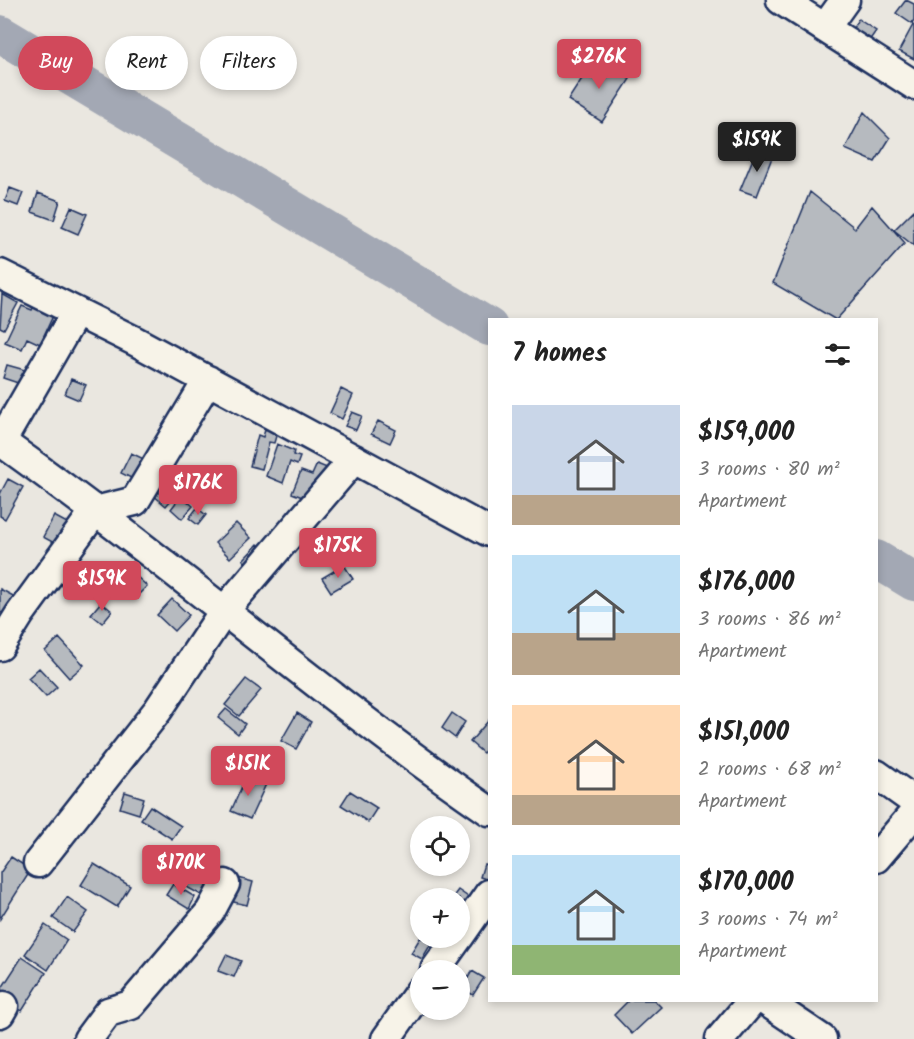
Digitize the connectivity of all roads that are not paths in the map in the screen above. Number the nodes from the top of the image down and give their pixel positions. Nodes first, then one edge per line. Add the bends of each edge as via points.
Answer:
1 (781, 0) edge
2 (845, 0) edge
3 (825, 28) junction
4 (914, 85) edge
5 (0, 274) edge
6 (76, 312) junction
7 (208, 380) junction
8 (1, 442) edge
9 (354, 459) junction
10 (95, 511) junction
11 (488, 531) edge
12 (224, 611) junction
13 (0, 646) edge
14 (878, 775) edge
15 (914, 801) edge
16 (488, 810) edge
17 (914, 813) edge
18 (878, 856) edge
19 (38, 863) dead end
20 (225, 884) dead end
21 (488, 895) edge
22 (470, 921) edge
23 (751, 1002) edge
24 (767, 1002) edge
25 (410, 1005) edge
26 (88, 1039) edge
27 (386, 1039) edge
28 (720, 1039) edge
29 (822, 1039) edge

1 - 3 street
2 - 3 street
3 - 4 street
5 - 6 street
6 - 7 street
6 - 8 street
7 - 9 street
7 - 10 street via 135,501
8 - 10 street
9 - 11 street
9 - 12 street
10 - 12 street
10 - 13 street
12 - 16 street via 422,765
12 - 19 street via 158,710
14 - 15 street
17 - 18 street
20 - 26 street via 210,912 131,1005 108,1012
21 - 22 street
23 - 28 street
24 - 29 street
25 - 27 street

